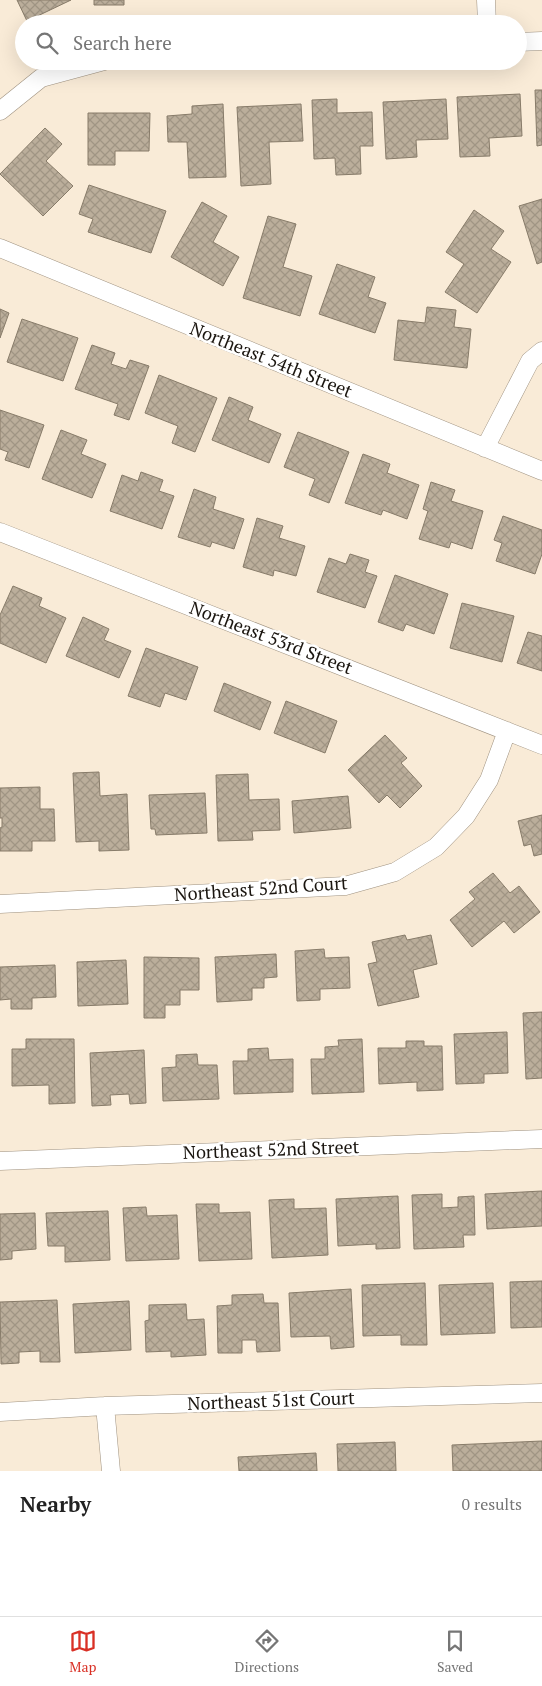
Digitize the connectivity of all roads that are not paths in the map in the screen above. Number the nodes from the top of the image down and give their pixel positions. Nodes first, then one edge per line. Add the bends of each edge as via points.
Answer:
1 (486, 0) edge
2 (487, 15) edge
3 (542, 40) edge
4 (527, 41) edge
5 (71, 70) edge
6 (0, 111) edge
7 (0, 248) edge
8 (542, 351) edge
9 (485, 448) junction
10 (542, 471) edge
11 (0, 532) edge
12 (507, 731) junction
13 (542, 745) edge
14 (0, 904) edge
15 (542, 1139) edge
16 (0, 1161) edge
17 (542, 1393) edge
18 (105, 1406) junction
19 (0, 1412) edge
20 (110, 1471) edge

1 - 2 street
3 - 4 street
5 - 6 street via 41,78
7 - 9 street, Northeast 54th Street
8 - 9 street via 530,360
9 - 10 street, Northeast 54th Street
11 - 12 street, Northeast 53rd Street
12 - 13 street, Northeast 53rd Street
12 - 14 street, Northeast 52nd Court via 489,780 466,816 436,847 395,872 345,886
15 - 16 street, Northeast 52nd Street
17 - 18 street, Northeast 51st Court
18 - 19 street, Northeast 51st Court
18 - 20 street

